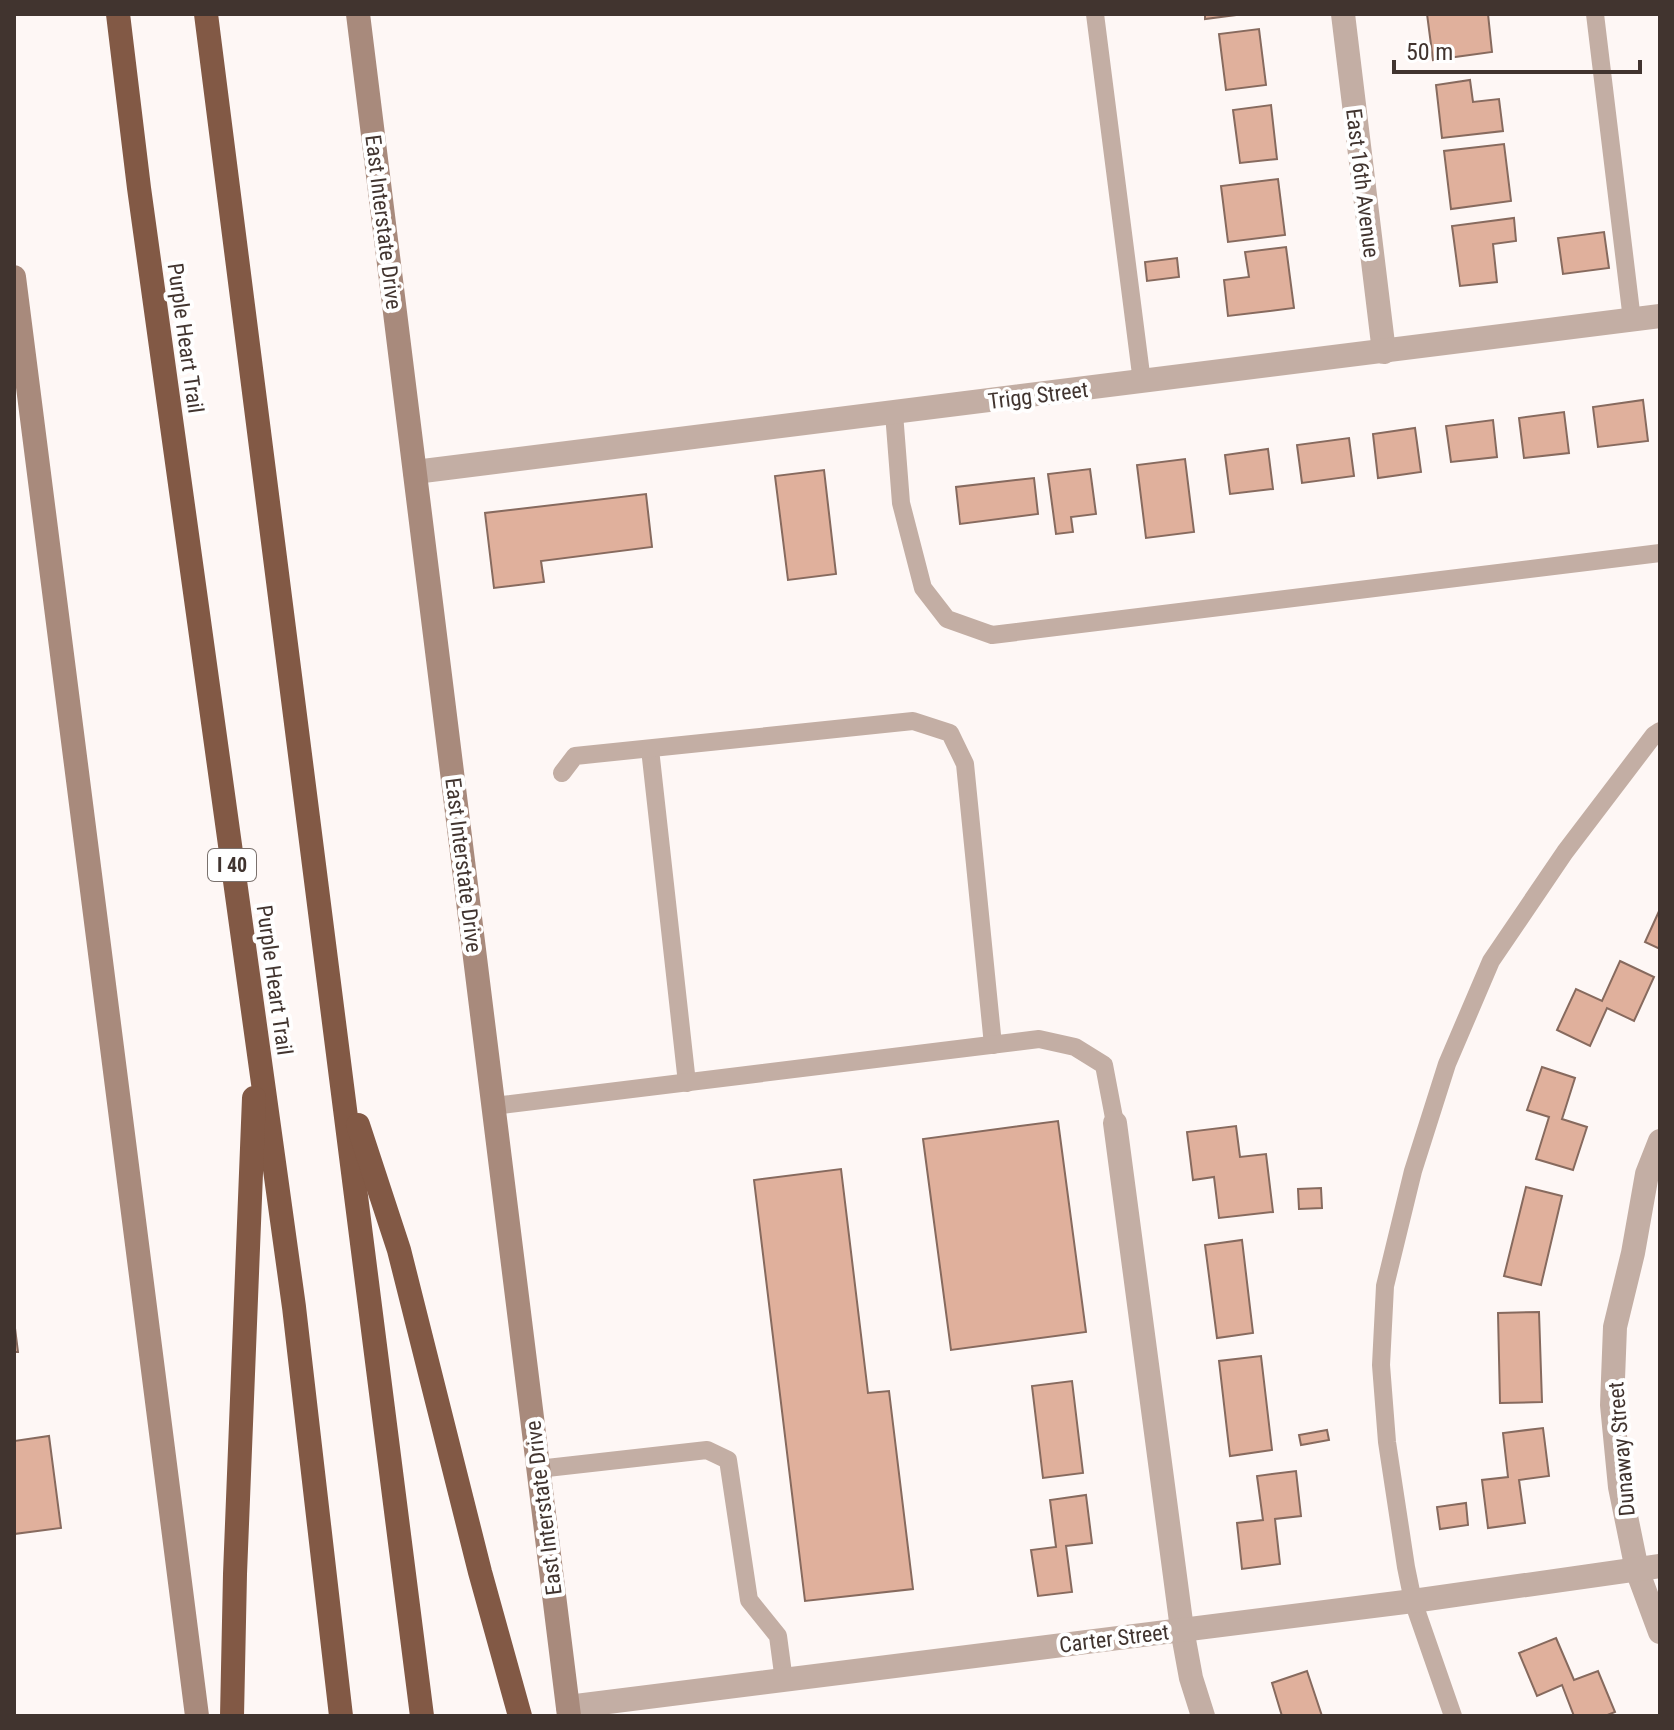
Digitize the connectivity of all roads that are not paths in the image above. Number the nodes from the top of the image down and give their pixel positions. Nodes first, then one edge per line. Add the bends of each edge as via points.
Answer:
1 (118, 14) edge
2 (206, 14) edge
3 (358, 14) edge
4 (1095, 14) edge
5 (1343, 14) edge
6 (1595, 14) edge
7 (14, 277) edge
8 (1660, 316) edge
9 (1632, 320) junction
10 (1384, 352) junction
11 (1142, 382) junction
12 (894, 413) junction
13 (415, 472) junction
14 (1660, 553) edge
15 (1660, 731) edge
16 (650, 749) junction
17 (562, 773) dead end
18 (256, 1036) junction
19 (993, 1045) junction
20 (340, 1070) junction
21 (687, 1083) junction
22 (494, 1106) junction
23 (1115, 1123) joint
24 (1660, 1141) edge
25 (538, 1469) junction
26 (1648, 1568) edge
27 (1413, 1601) junction
28 (1182, 1629) junction
29 (1660, 1632) edge
30 (784, 1681) junction
31 (568, 1712) edge
32 (197, 1716) edge
33 (232, 1716) edge
34 (341, 1716) edge
35 (422, 1716) edge
36 (520, 1716) edge
37 (1203, 1716) edge
38 (1453, 1716) edge

1 - 18 highway, Purple Heart Trail / I 40
2 - 20 highway
3 - 13 main road, East Interstate Drive
4 - 11 lane
5 - 10 street, East 16th Avenue
6 - 9 lane
7 - 32 main road
8 - 9 street, Trigg Street
9 - 10 street, Trigg Street
10 - 11 street, Trigg Street
11 - 12 street, Trigg Street
12 - 13 street, Trigg Street
12 - 14 lane via 901,503 923,588 947,619 992,635
13 - 22 main road, East Interstate Drive
15 - 27 lane via 1565,852 1491,961 1447,1064 1413,1171 1385,1286 1381,1365 1387,1442
16 - 17 lane via 575,756
16 - 19 lane via 913,721 950,733 965,764
16 - 21 lane
18 - 33 highway
18 - 34 highway, Purple Heart Trail / I 40 via 294,1307
19 - 21 lane
19 - 23 lane via 1039,1039 1075,1047 1104,1065
20 - 35 highway
20 - 36 highway via 399,1250
21 - 22 lane
22 - 25 main road, East Interstate Drive
23 - 28 street
24 - 26 street, Dunaway Street via 1647,1174 1615,1327 1612,1405 1620,1487
25 - 30 lane via 707,1450 728,1460 749,1600 778,1636
25 - 31 main road, East Interstate Drive
26 - 27 street, Carter Street
26 - 29 street, Dunaway Street
27 - 28 street, Carter Street
27 - 38 lane
28 - 30 street, Carter Street
28 - 37 street
30 - 31 street, Carter Street

